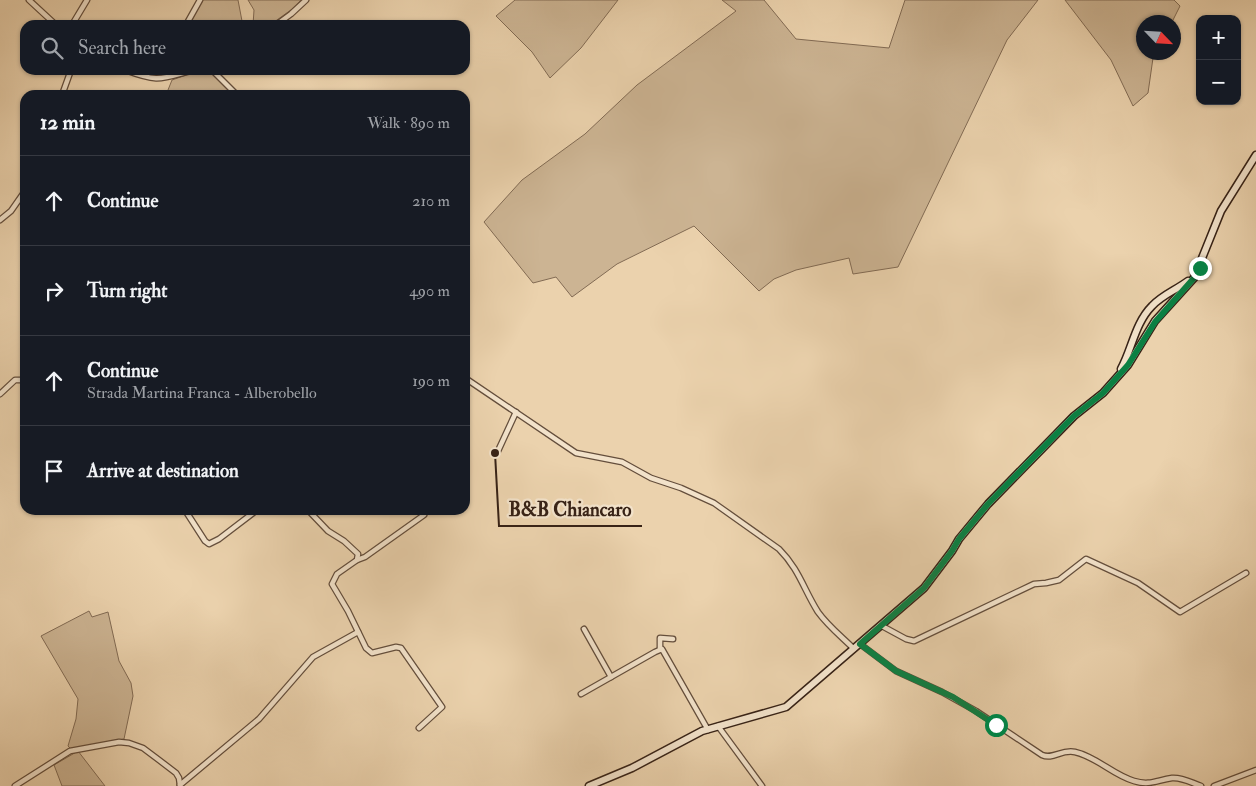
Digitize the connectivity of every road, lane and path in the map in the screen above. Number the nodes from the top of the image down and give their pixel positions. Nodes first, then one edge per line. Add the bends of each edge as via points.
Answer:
1 (29, 0) edge
2 (87, 0) edge
3 (200, 0) edge
4 (306, 0) edge
5 (51, 20) edge
6 (75, 20) edge
7 (189, 20) edge
8 (282, 20) edge
9 (70, 75) edge
10 (139, 75) edge
11 (175, 75) edge
12 (217, 75) edge
13 (64, 90) edge
14 (232, 90) edge
15 (1256, 155) edge
16 (20, 198) edge
17 (0, 220) edge
18 (1197, 274) junction
19 (1114, 379) junction
20 (20, 380) edge
21 (470, 381) edge
22 (0, 394) edge
23 (516, 412) junction
24 (498, 451) dead end
25 (188, 515) edge
26 (251, 515) edge
27 (313, 515) edge
28 (424, 515) dead end
29 (357, 560) junction
30 (1246, 574) dead end
31 (882, 626) junction
32 (584, 629) dead end
33 (358, 632) junction
34 (673, 639) dead end
35 (860, 644) junction
36 (660, 649) junction
37 (854, 649) junction
38 (611, 677) junction
39 (581, 694) dead end
40 (718, 726) junction
41 (420, 728) dead end
42 (708, 730) junction
43 (1256, 770) edge
44 (15, 786) edge
45 (180, 786) edge
46 (589, 786) edge
47 (762, 786) edge
48 (1201, 786) edge
49 (1214, 786) edge

1 - 5 street
2 - 6 street
3 - 7 street
4 - 8 street
9 - 13 street
10 - 11 street via 161,80
12 - 14 street
15 - 18 street via 1221,211
16 - 17 street
18 - 19 street via 1155,322 1136,355
18 - 19 street via 1147,311 1129,354
19 - 31 street via 988,504 930,581
20 - 22 street via 15,380
21 - 23 street
23 - 24 street
23 - 37 street via 576,453 627,464 652,478 714,502 735,516 780,548 793,564 820,614
25 - 26 street via 209,544
27 - 29 street via 328,531 356,551
28 - 29 street
29 - 33 street via 337,574 332,584
30 - 31 street via 1180,612 1138,584 1086,559 1059,580 1034,584 914,640
31 - 35 street
32 - 38 street
33 - 41 street via 370,653 400,648 442,707
33 - 45 street via 314,657 259,719
34 - 36 street via 660,638
35 - 37 street
35 - 48 street via 896,671 965,704 1042,756 1075,752 1133,781 1150,784 1173,778
36 - 38 street
36 - 42 street via 664,650
37 - 40 street via 786,707
38 - 39 street
40 - 42 street
40 - 47 street
42 - 46 street
43 - 49 street
44 - 45 street via 70,752 119,742 142,748 159,760 176,773

